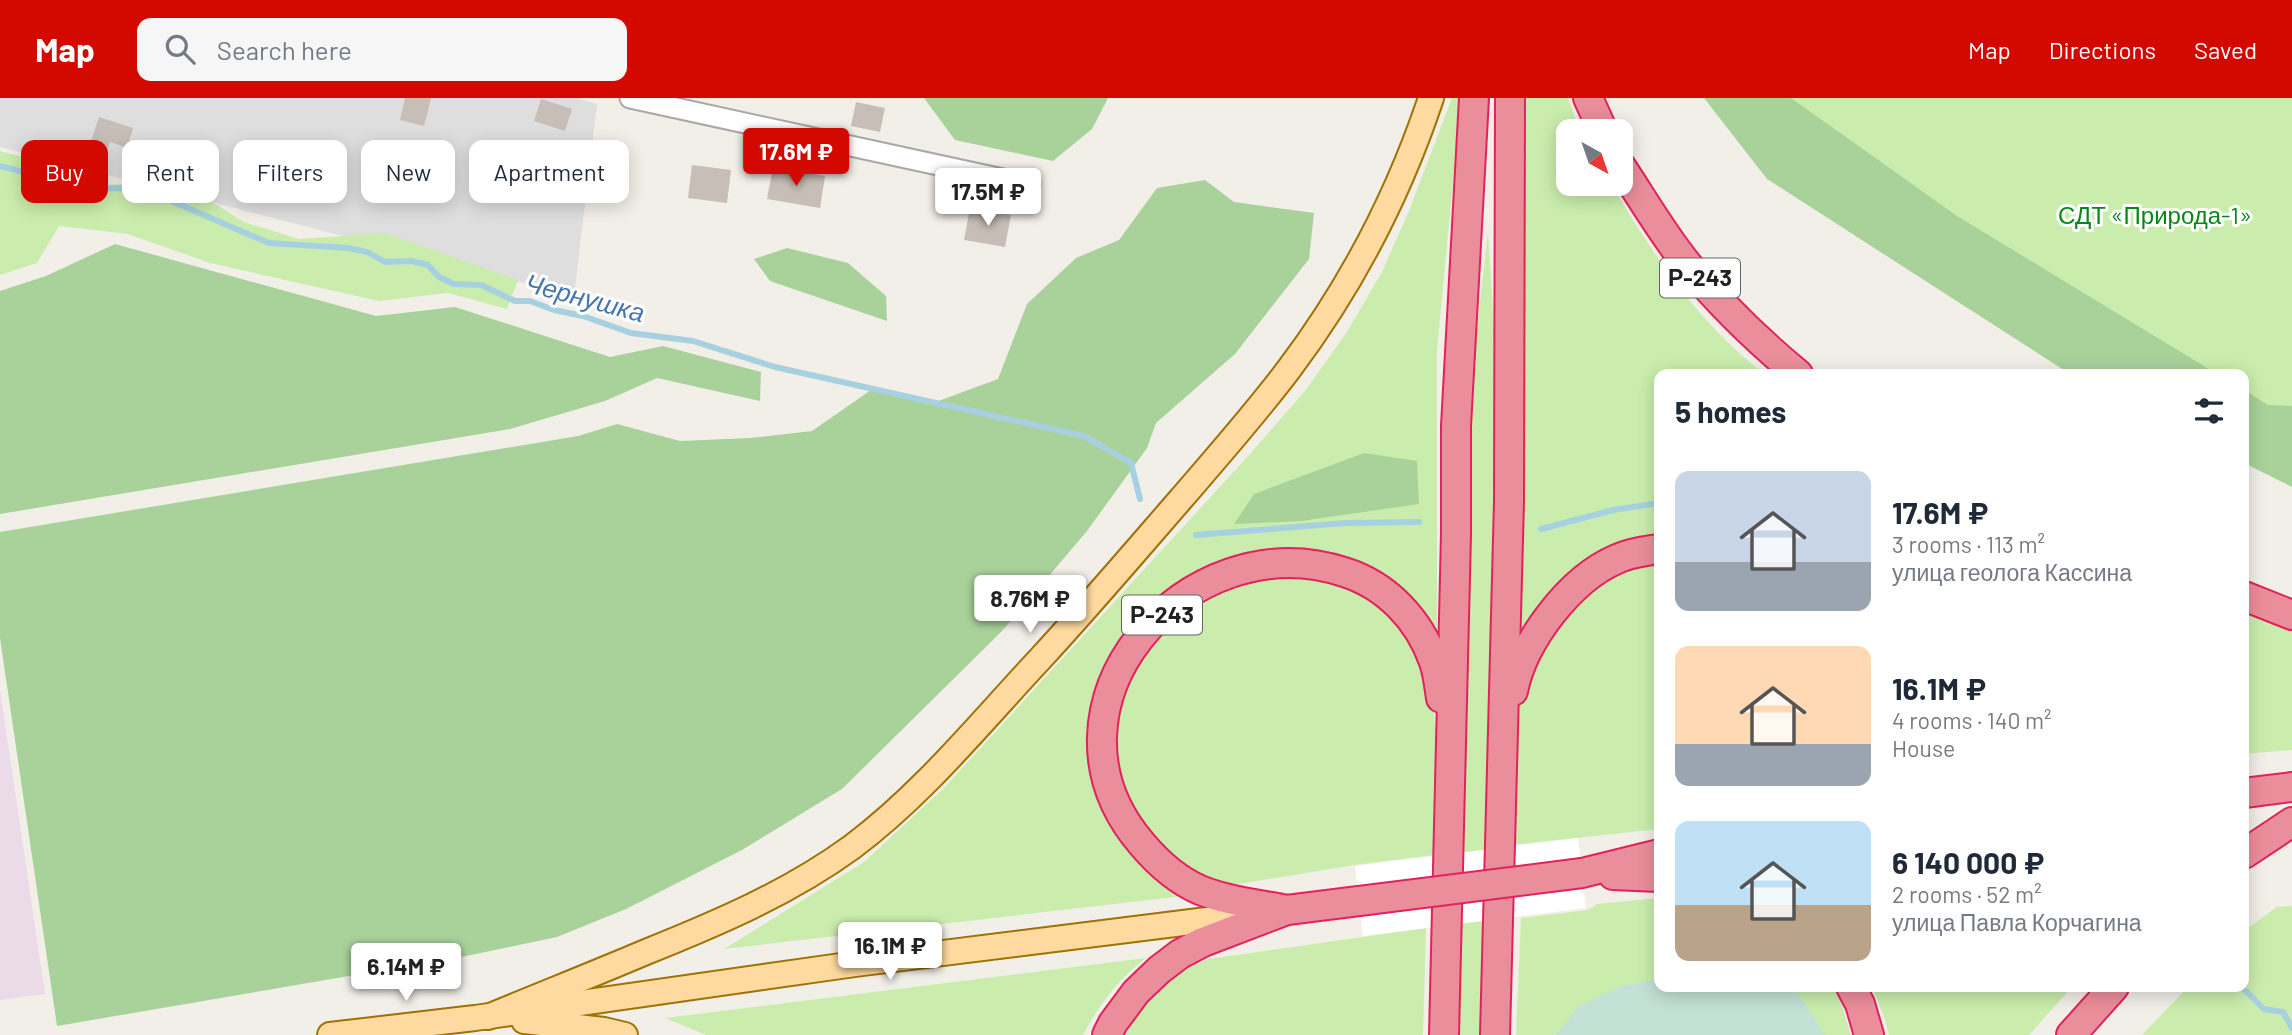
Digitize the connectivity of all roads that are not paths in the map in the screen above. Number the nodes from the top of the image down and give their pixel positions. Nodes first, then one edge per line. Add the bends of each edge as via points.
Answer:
1 (631, 98) edge
2 (1431, 98) edge
3 (1474, 98) edge
4 (1510, 98) edge
5 (1588, 98) edge
6 (1598, 119) edge
7 (1030, 185) dead end
8 (1633, 185) edge
9 (1792, 369) edge
10 (1654, 550) edge
11 (2249, 598) edge
12 (2292, 615) edge
13 (1504, 735) junction
14 (1451, 751) junction
15 (2292, 787) edge
16 (2249, 792) edge
17 (2292, 822) edge
18 (2249, 851) edge
19 (1654, 855) edge
20 (1654, 865) edge
21 (1582, 873) junction
22 (1654, 877) edge
23 (1287, 910) junction
24 (1854, 992) edge
25 (2110, 992) edge
26 (488, 1017) junction
27 (330, 1035) edge
28 (625, 1035) edge
29 (1107, 1035) edge
30 (1444, 1035) edge
31 (1495, 1035) edge
32 (1869, 1035) edge
33 (2071, 1035) edge

1 - 7 street
2 - 26 main road, Р-243 via 1412,150 1354,271 1291,367 1161,522 933,775 852,847 768,900
3 - 14 highway, Р-243 via 1456,426
4 - 13 highway
5 - 6 highway
8 - 9 highway, Р-243 via 1688,264
10 - 13 highway via 1599,568 1564,598 1522,663
11 - 12 highway
13 - 31 highway
14 - 23 highway, Р-243 via 1434,663 1423,636 1393,598 1363,578 1327,566 1284,562 1243,567 1209,580 1174,603 1146,630 1126,657 1102,719 1101,749 1110,791 1130,830 1176,876 1225,898
14 - 30 highway, Р-243
15 - 16 highway
17 - 18 highway
19 - 21 highway, Р-243
20 - 21 highway, Р-243
21 - 22 highway, Р-243
21 - 23 highway, Р-243, bridge
23 - 26 main road, Р-243 via 855,964
23 - 29 highway, Р-243 via 1180,954 1136,992
24 - 32 highway
25 - 33 highway
26 - 27 main road
26 - 28 main road

